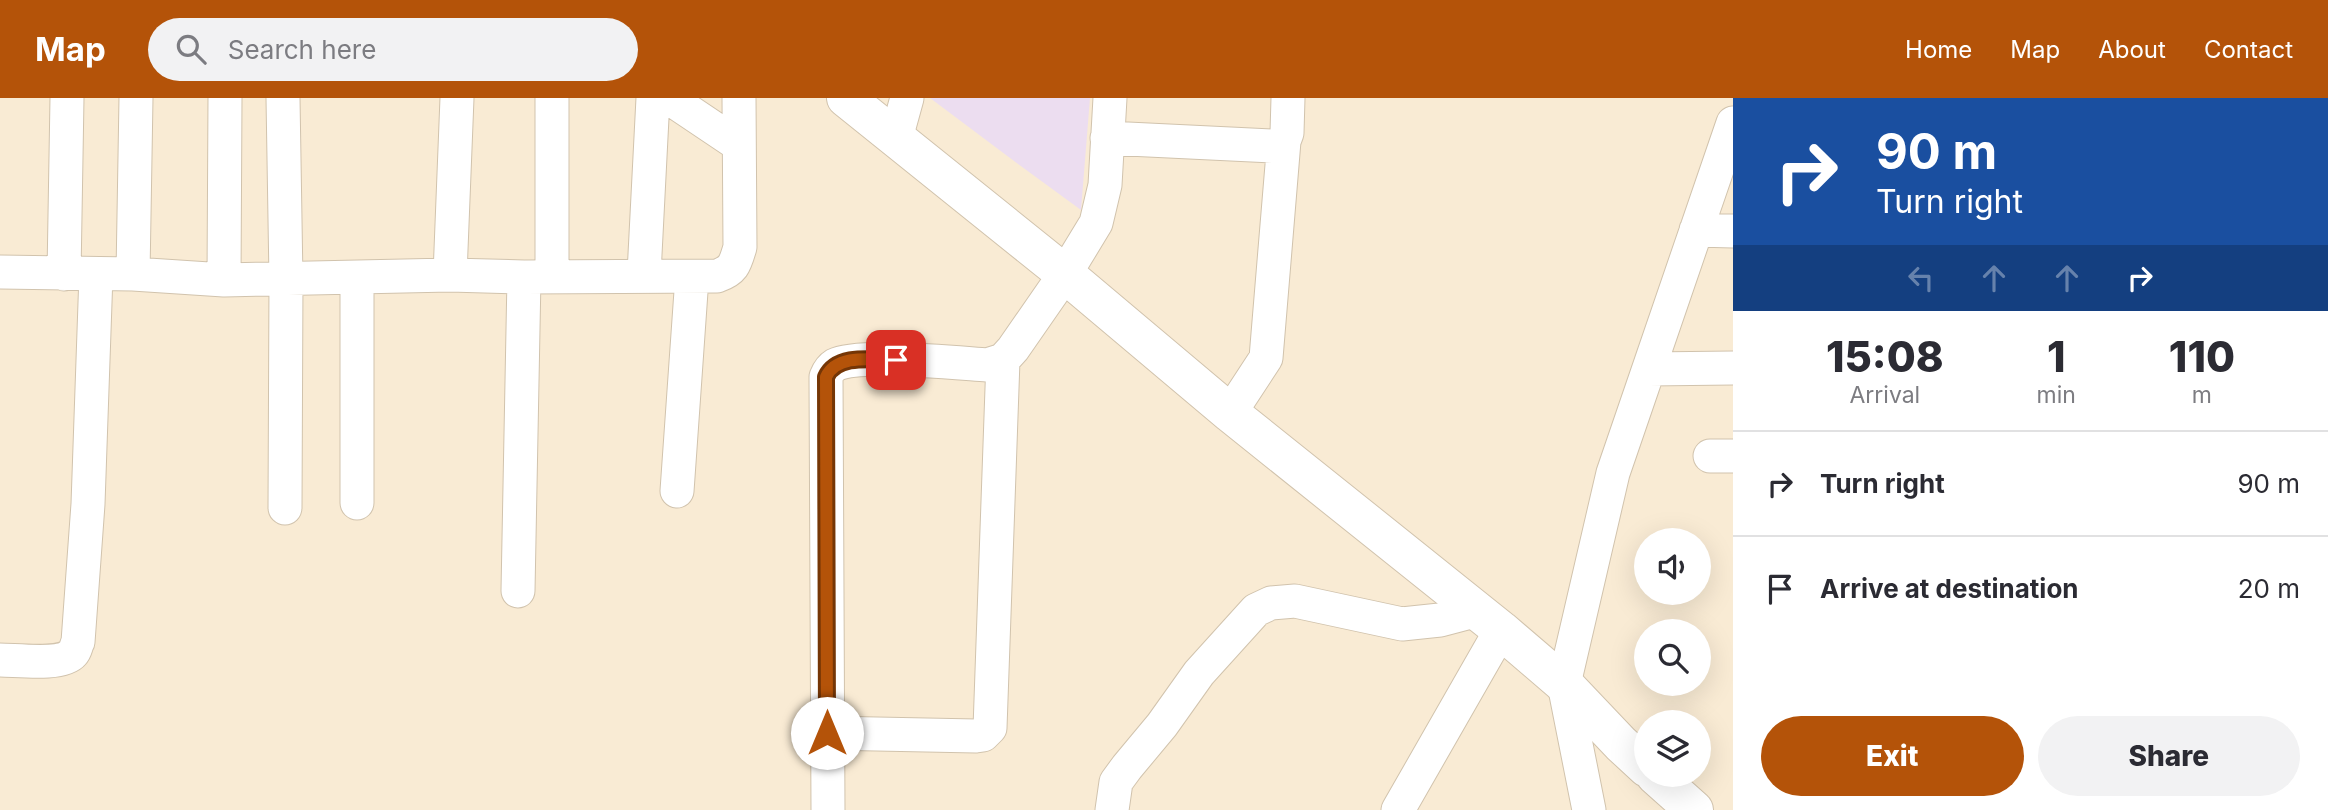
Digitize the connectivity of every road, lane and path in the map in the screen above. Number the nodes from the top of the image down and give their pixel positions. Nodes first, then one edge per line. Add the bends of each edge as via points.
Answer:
1 (67, 98) edge
2 (136, 98) edge
3 (225, 98) edge
4 (283, 98) edge
5 (457, 98) edge
6 (552, 98) edge
7 (653, 98) edge
8 (669, 98) edge
9 (739, 98) edge
10 (846, 98) edge
11 (907, 98) edge
12 (1110, 98) edge
13 (1288, 98) edge
14 (896, 138) junction
15 (1107, 138) junction
16 (1731, 138) edge
17 (1284, 141) junction
18 (739, 145) junction
19 (1696, 230) junction
20 (1733, 231) edge
21 (0, 272) edge
22 (80, 274) junction
23 (133, 274) junction
24 (644, 274) junction
25 (1065, 274) junction
26 (450, 275) junction
27 (538, 276) junction
28 (692, 277) junction
29 (357, 278) junction
30 (224, 280) junction
31 (286, 280) junction
32 (1003, 360) junction
33 (1733, 368) edge
34 (1649, 369) junction
35 (1230, 413) junction
36 (677, 491) dead end
37 (357, 503) dead end
38 (285, 508) dead end
39 (518, 591) dead end
40 (1488, 621) junction
41 (0, 660) edge
42 (1564, 684) junction
43 (827, 733) junction
44 (1634, 756) edge
45 (1668, 787) edge
46 (828, 810) edge
47 (1111, 810) edge
48 (1398, 810) edge
49 (1589, 810) edge
50 (1694, 810) edge

1 - 22 street
2 - 23 street
3 - 30 street
4 - 31 street
5 - 26 street
6 - 27 street
7 - 24 street
8 - 18 street
9 - 18 street
10 - 14 main road
11 - 14 street
12 - 15 street
13 - 17 street
14 - 25 main road
15 - 17 street via 1274,146
15 - 25 street via 1105,185 1096,223
16 - 19 street
17 - 35 street via 1266,358
18 - 28 street via 740,247 736,262 717,276
19 - 20 street
19 - 34 street
21 - 22 street
22 - 23 street
22 - 41 street via 89,504 78,642 73,653 63,659
23 - 30 street
24 - 27 street
24 - 28 street
25 - 32 street
25 - 35 main road
26 - 27 street
26 - 29 street
27 - 39 street
28 - 36 street
29 - 31 street
29 - 37 street
30 - 31 street
31 - 38 street
32 - 43 street via 990,728 976,736
32 - 43 street via 987,365 870,360 842,362 829,370
33 - 34 street
34 - 42 street via 1613,473
35 - 40 main road
40 - 42 main road
40 - 47 street via 1402,624 1295,601 1256,610 1199,673 1127,766 1116,782
40 - 48 street
42 - 44 main road
42 - 49 street
43 - 46 street
45 - 50 main road

